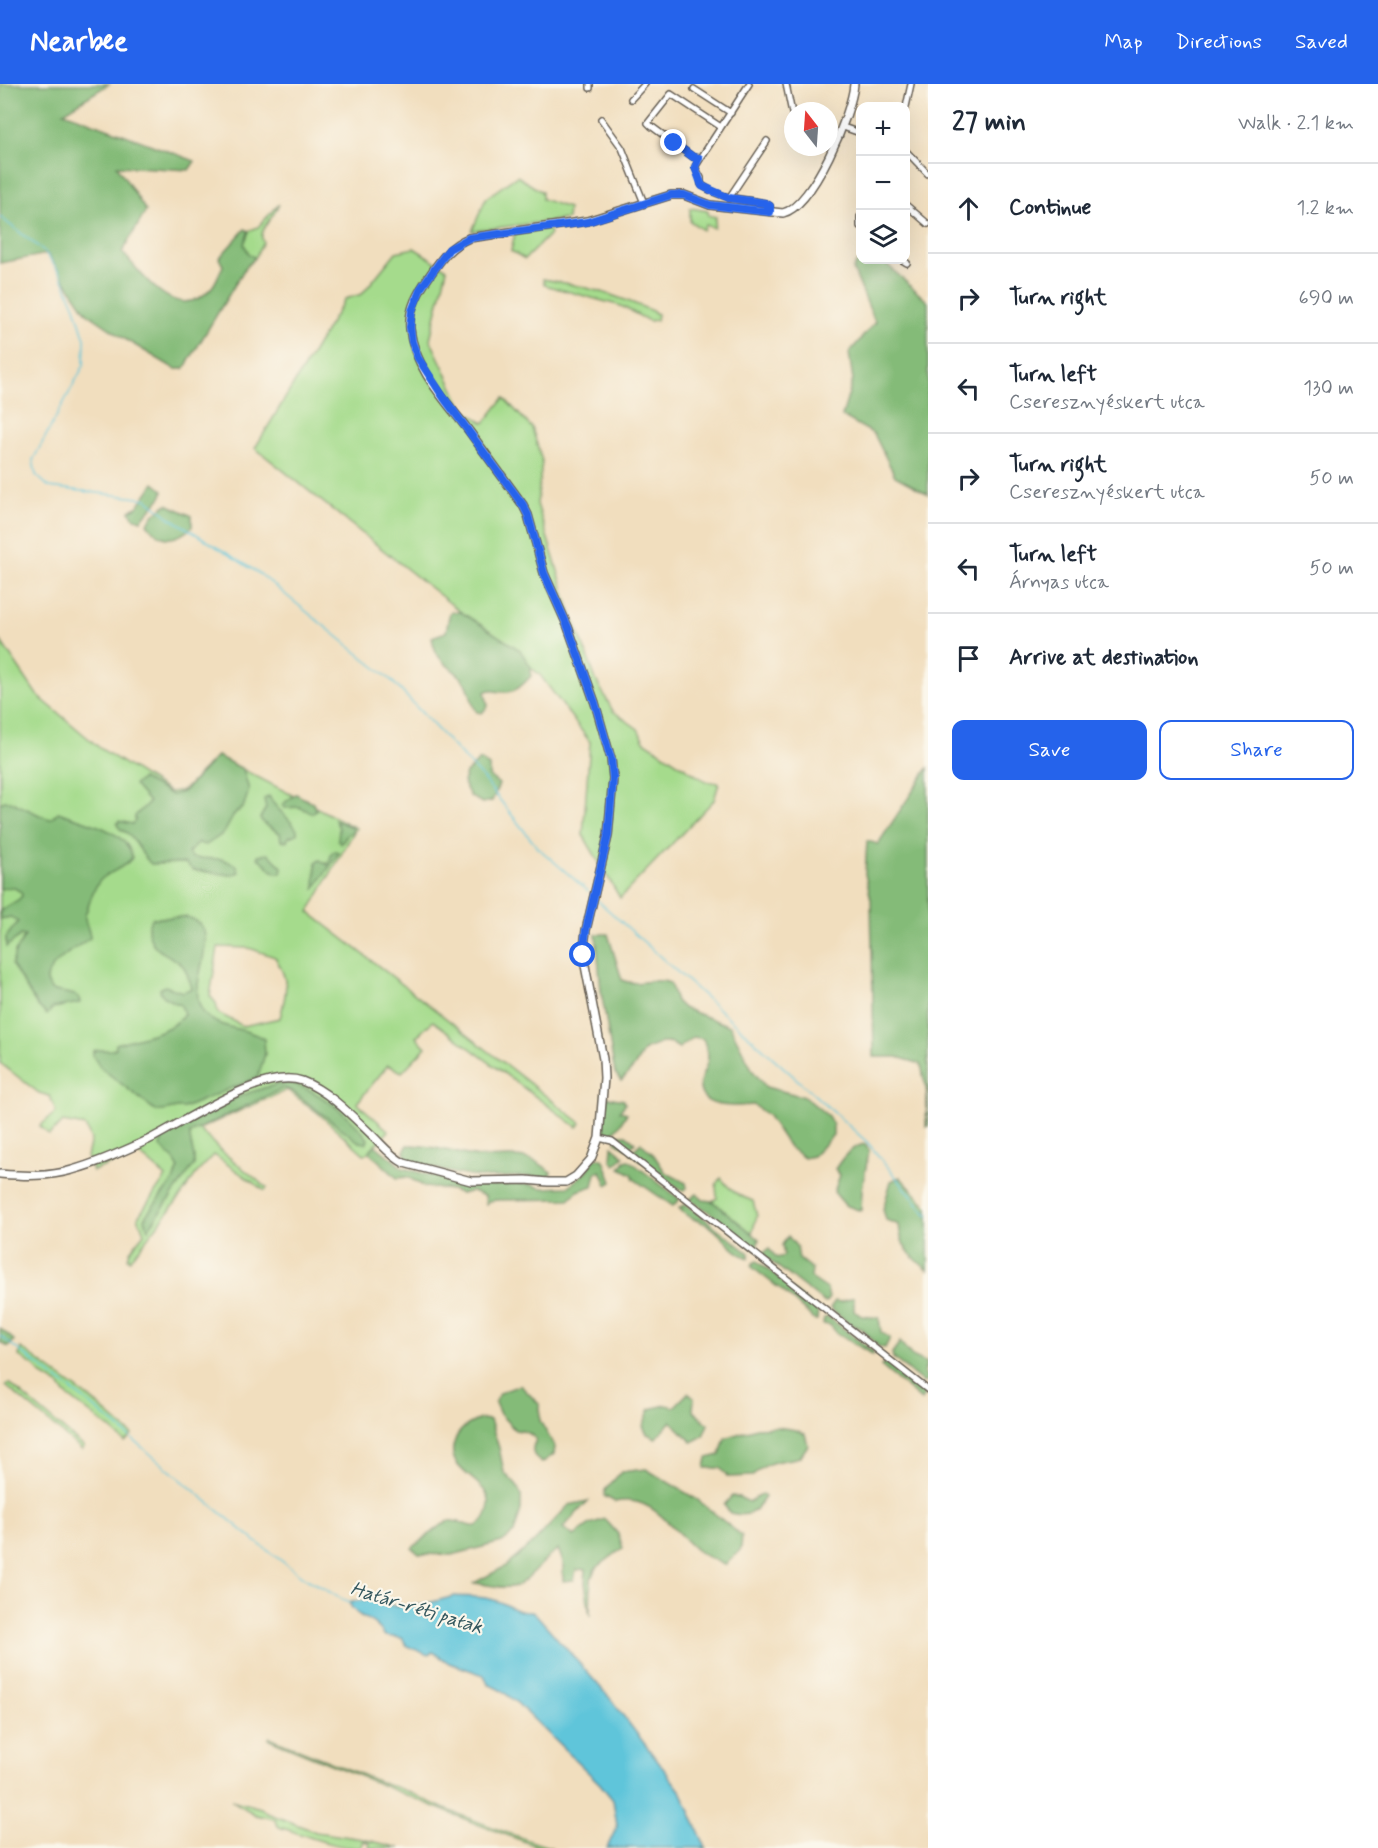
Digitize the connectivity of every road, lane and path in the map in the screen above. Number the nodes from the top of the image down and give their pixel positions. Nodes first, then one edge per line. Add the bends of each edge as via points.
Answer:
1 (645, 84) edge
2 (749, 84) edge
3 (786, 84) edge
4 (854, 84) edge
5 (911, 84) edge
6 (694, 89) dead end
7 (631, 99) dead end
8 (790, 102) edge
9 (907, 102) edge
10 (730, 113) junction
11 (601, 119) dead end
12 (843, 126) junction
13 (721, 127) junction
14 (856, 131) edge
15 (767, 141) dead end
16 (910, 155) edge
17 (699, 158) junction
18 (928, 174) edge
19 (729, 198) junction
20 (644, 203) junction
21 (910, 208) edge
22 (770, 212) junction
23 (928, 224) edge
24 (599, 1138) junction
25 (0, 1174) edge
26 (928, 1390) edge

1 - 7 street
2 - 10 street
3 - 8 street
4 - 12 main road
5 - 9 street
6 - 10 street
10 - 13 street
11 - 20 street via 621,148
12 - 14 street
12 - 22 main road via 822,170 804,195 791,210
13 - 17 street
13 - 17 street via 671,93 648,123
15 - 19 street
16 - 18 street
17 - 19 street via 695,167 701,184
19 - 22 street via 765,203
20 - 22 main road via 684,195 710,205
20 - 24 main road via 587,222 460,241 449,249 421,288 410,327 412,342 429,378 528,515 544,573 582,664 611,759 608,836 583,955 603,1059
21 - 23 street
24 - 25 main road via 586,1165 566,1182 471,1181 395,1158 325,1094 288,1078 257,1085 149,1140 74,1170 39,1176
24 - 26 street via 612,1141

